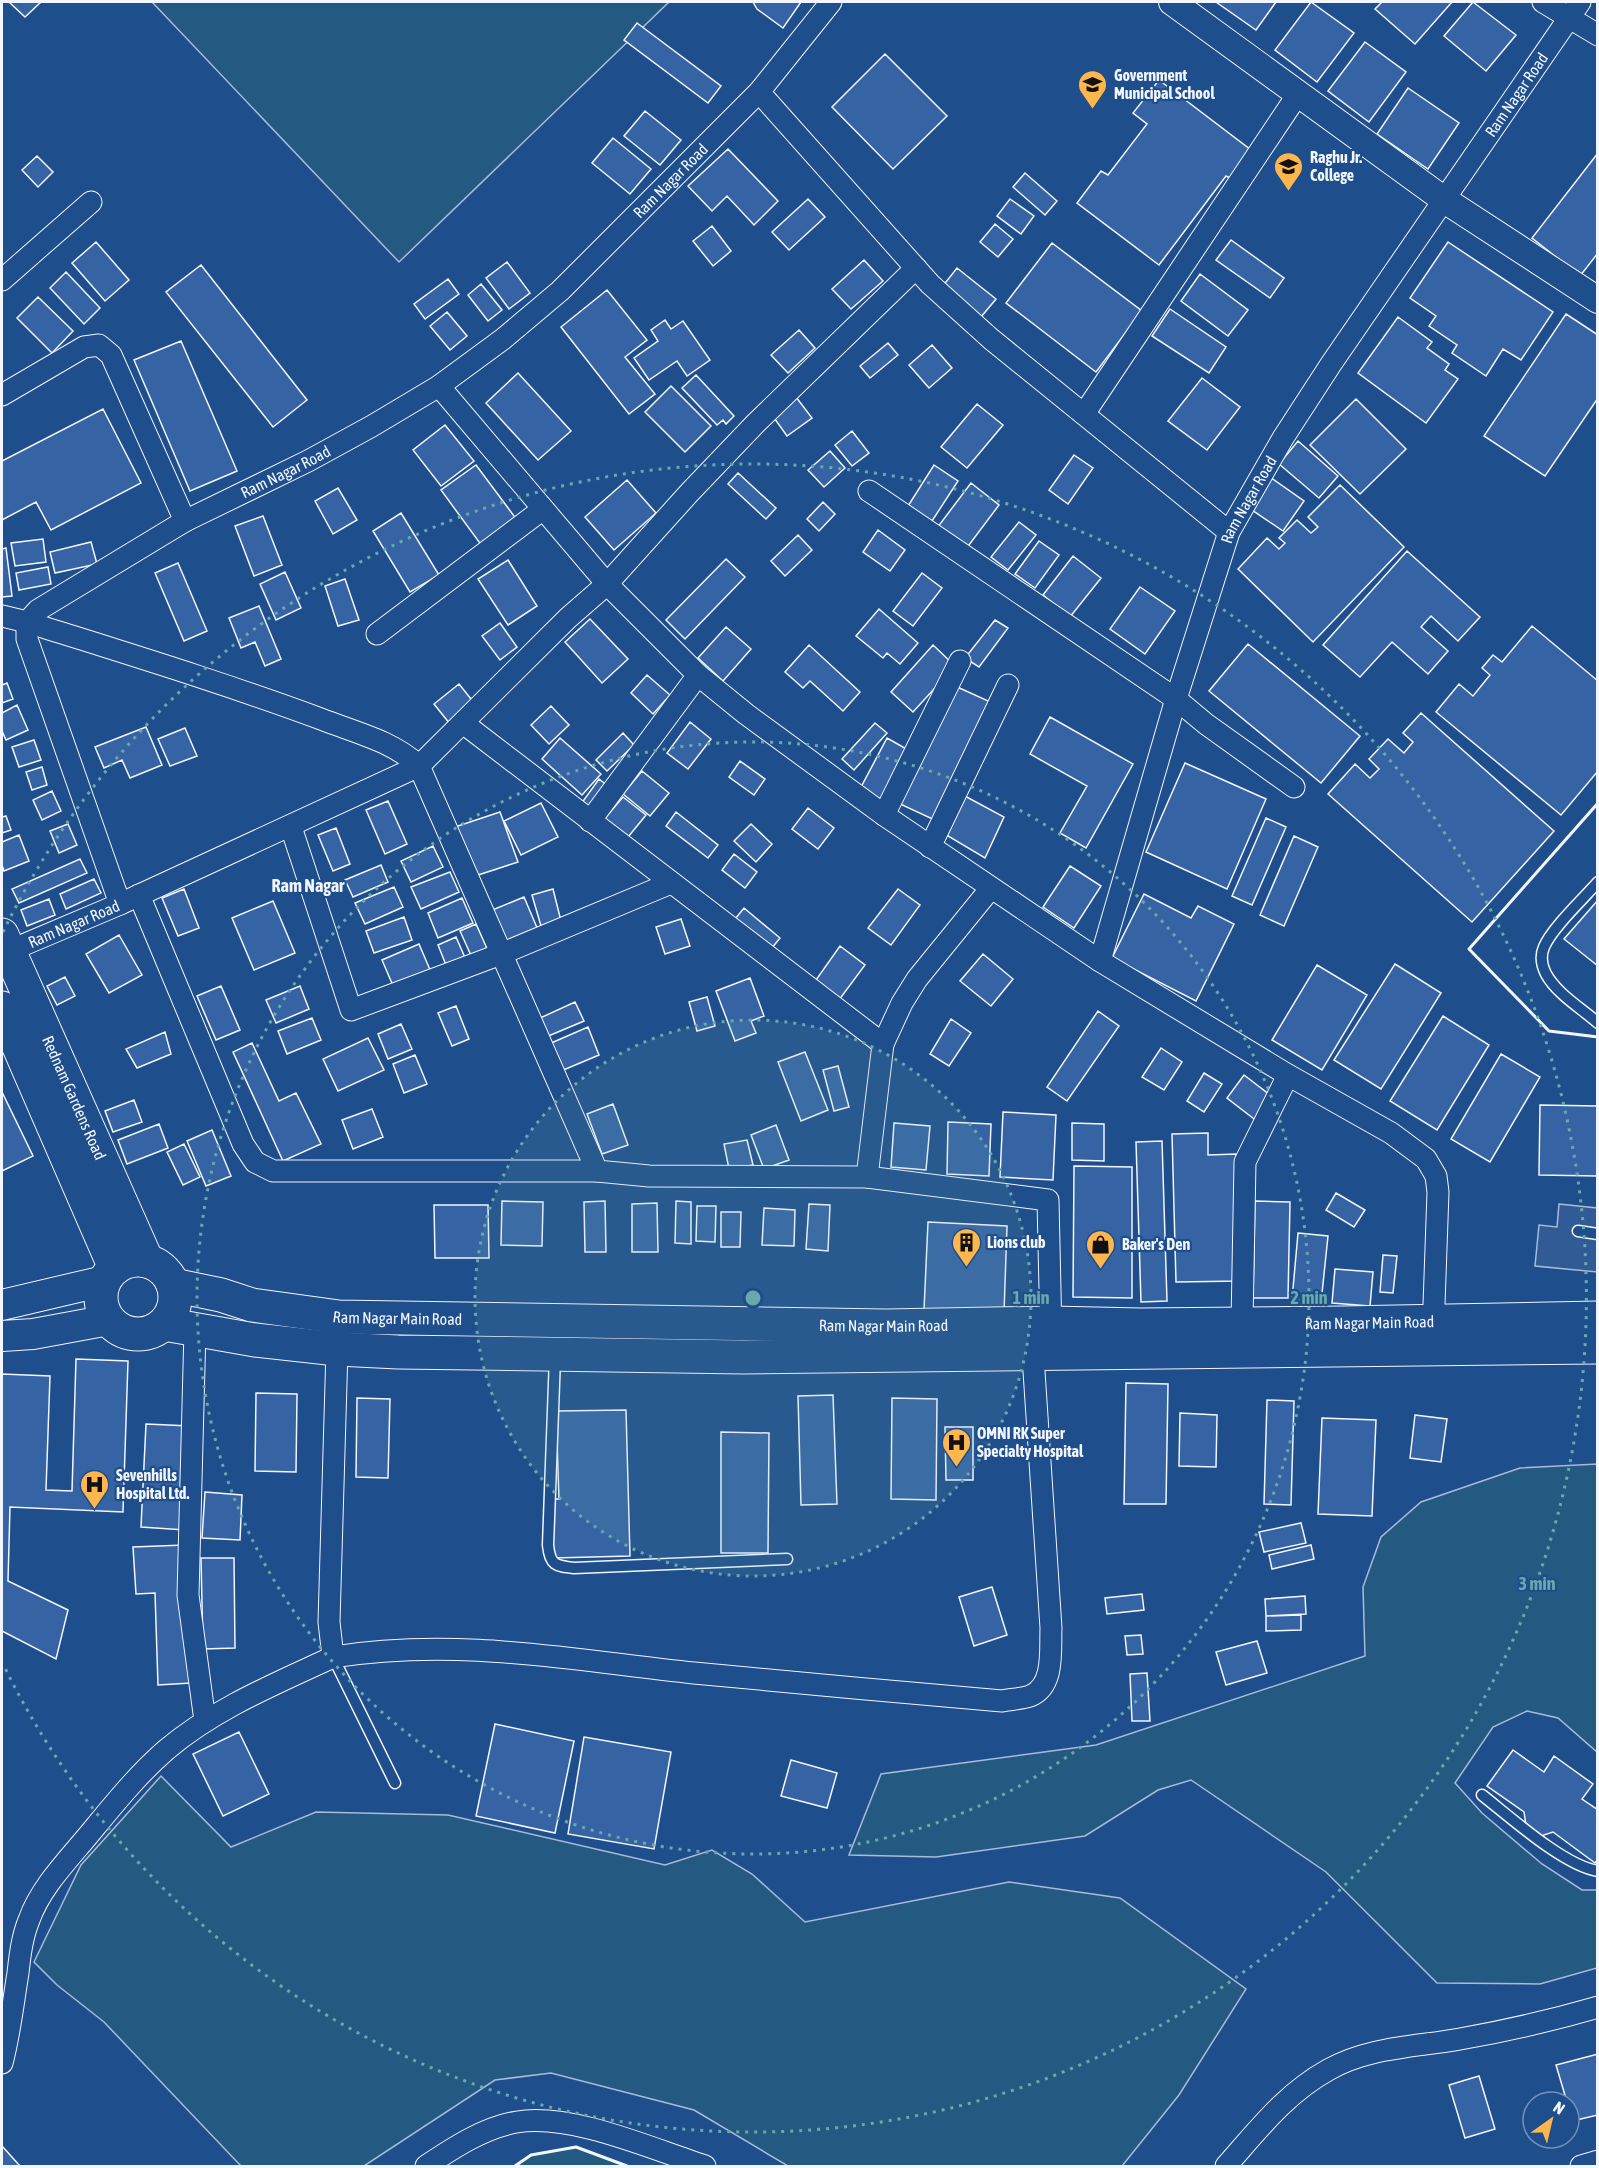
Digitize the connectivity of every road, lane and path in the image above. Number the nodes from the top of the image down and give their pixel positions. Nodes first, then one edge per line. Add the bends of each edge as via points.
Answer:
1 (831, 2) edge
2 (1543, 2) edge
3 (1188, 6) edge
4 (1574, 10) edge
5 (1598, 35) edge
6 (759, 92) junction
7 (1298, 93) junction
8 (1443, 198) junction
9 (90, 201) dead end
10 (916, 268) junction
11 (2, 280) edge
12 (1598, 300) edge
13 (440, 386) junction
14 (2, 395) edge
15 (1083, 414) junction
16 (869, 491) dead end
17 (543, 509) junction
18 (185, 521) junction
19 (1229, 532) junction
20 (607, 584) junction
21 (2, 616) edge
22 (27, 622) junction
23 (377, 634) dead end
24 (960, 661) dead end
25 (698, 675) junction
26 (1008, 685) dead end
27 (1176, 699) junction
28 (463, 723) junction
29 (419, 766) junction
30 (1294, 787) dead end
31 (884, 815) junction
32 (590, 821) junction
33 (291, 827) junction
34 (930, 847) junction
35 (1598, 882) edge
36 (670, 883) junction
37 (991, 888) junction
38 (129, 900) junction
39 (4, 947) edge
40 (501, 954) junction
41 (1100, 961) junction
42 (2, 1008) edge
43 (1598, 1023) edge
44 (883, 1044) junction
45 (1288, 1075) junction
46 (597, 1171) junction
47 (867, 1177) junction
48 (1578, 1231) dead end
49 (1598, 1234) edge
50 (122, 1270) junction
51 (173, 1285) junction
52 (2, 1305) edge
53 (1598, 1318) edge
54 (109, 1320) junction
55 (1242, 1323) junction
56 (180, 1326) junction
57 (1433, 1335) junction
58 (2, 1336) edge
59 (1042, 1338) junction
60 (1598, 1347) edge
61 (337, 1349) junction
62 (555, 1354) junction
63 (787, 1559) dead end
64 (333, 1657) junction
65 (205, 1721) junction
66 (395, 1783) dead end
67 (1482, 1795) dead end
68 (1598, 1871) edge
69 (1598, 2007) edge
70 (2, 2063) edge
71 (1598, 2161) edge
72 (426, 2166) edge
73 (705, 2166) edge
74 (1226, 2166) edge
75 (1581, 2166) edge

1 - 6 street, Ram Nagar Road
2 - 4 street
3 - 7 street
4 - 5 street
4 - 8 street, Ram Nagar Road
6 - 10 street
6 - 13 street, Ram Nagar Road via 560,291
7 - 8 street
7 - 15 street
8 - 12 street
8 - 19 street, Ram Nagar Road via 1307,401
9 - 11 street
10 - 15 street via 991,339
10 - 20 street via 756,423
13 - 17 street
13 - 18 street, Ram Nagar Road via 308,460
14 - 18 street via 84,347 99,345 111,355
15 - 19 street
16 - 27 street
17 - 20 street
17 - 23 street
18 - 22 street, Ram Nagar Road via 39,610
19 - 27 street, Ram Nagar Road
20 - 25 street
20 - 28 street
21 - 22 street
22 - 29 street via 243,690 395,748
22 - 38 street, Ram Nagar Road via 27,639
24 - 31 street
25 - 31 street
25 - 32 street
26 - 34 street
27 - 30 street
27 - 41 street, Ram Nagar Road
28 - 29 street
28 - 32 street
29 - 33 street
29 - 40 street
31 - 34 street
32 - 36 street
33 - 38 street
33 - 40 street via 351,1010
34 - 37 street
35 - 43 lane via 1554,932 1541,959 1557,988
36 - 40 street
36 - 44 street
37 - 41 street
37 - 44 street via 917,979
38 - 39 street, Ram Nagar Road
38 - 46 street via 243,1144 255,1162 273,1171
39 - 50 main road, Rednam Gardens Road
40 - 46 street
41 - 45 street
42 - 50 main road, Rednam Gardens Road
44 - 47 street
45 - 55 street via 1245,1162
45 - 57 street via 1391,1133 1426,1159 1436,1176
46 - 47 street via 649,1176
47 - 59 street via 1048,1200
48 - 49 lane
50 - 51 main road via 163,1270
50 - 52 main road
50 - 54 main road via 101,1294 102,1308
51 - 56 main road via 172,1312
51 - 59 main road, Ram Nagar Main Road via 252,1305 339,1317 746,1325
53 - 57 main road, Ram Nagar Main Road
54 - 56 main road via 121,1330 136,1334
54 - 58 main road
55 - 57 main road, Ram Nagar Main Road
55 - 59 main road, Ram Nagar Main Road via 1140,1325
56 - 61 main road
56 - 65 street via 188,1595
57 - 59 main road
57 - 60 main road
59 - 62 main road via 744,1357
59 - 64 street via 1051,1628 1049,1672 1042,1688 1030,1696 1002,1701 693,1673 520,1652 412,1649
61 - 62 main road
61 - 64 street via 329,1622
62 - 63 lane via 548,1545 553,1563 574,1568
64 - 65 street
64 - 66 lane
65 - 70 street via 166,1750 128,1788 37,1899 22,1942
67 - 68 lane via 1538,1840 1581,1866
69 - 74 street via 1461,2039 1354,2058 1284,2101
71 - 75 street
72 - 73 street via 494,2128 541,2121 601,2132

